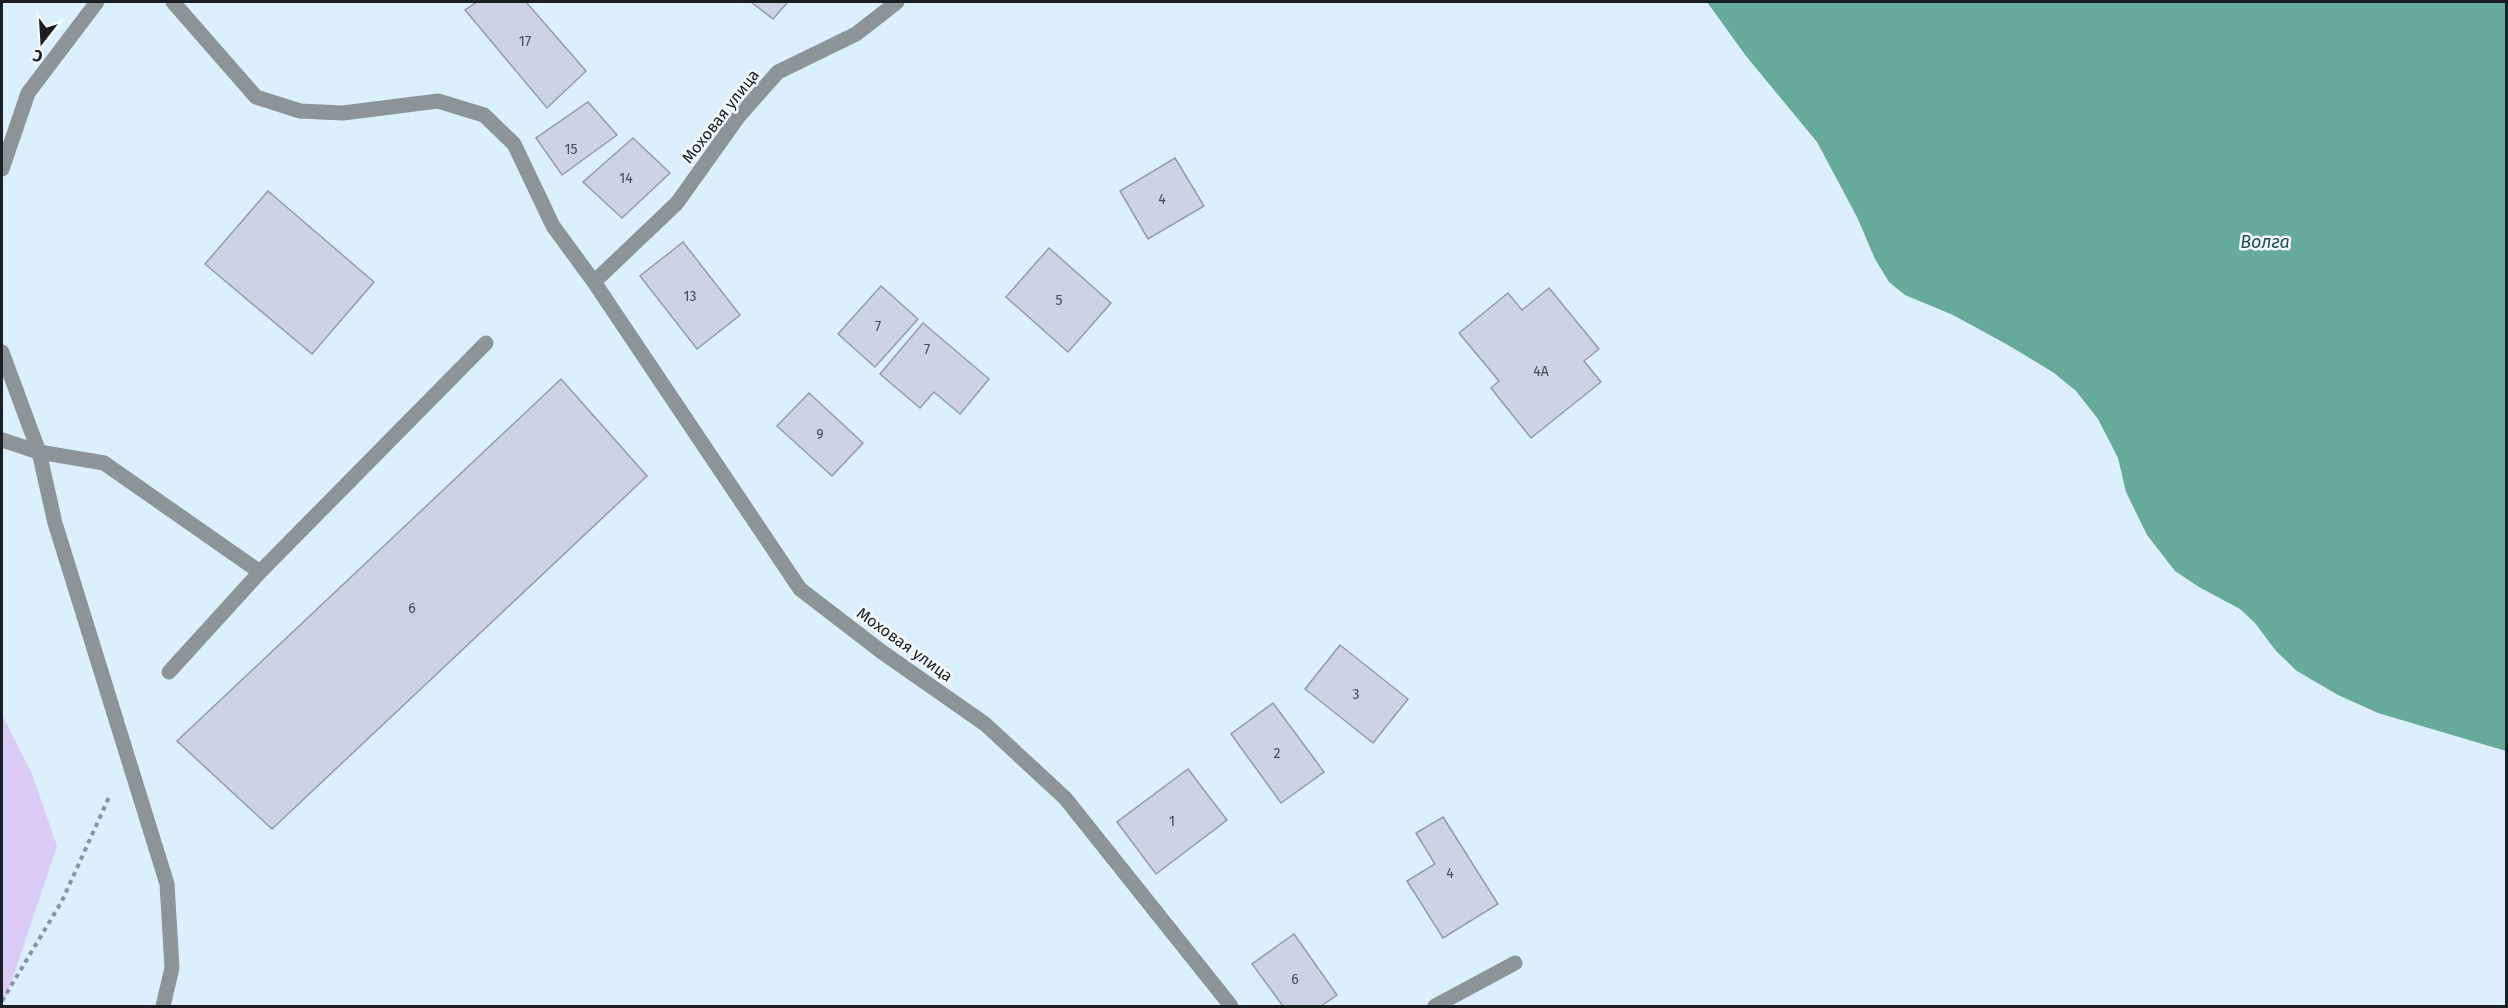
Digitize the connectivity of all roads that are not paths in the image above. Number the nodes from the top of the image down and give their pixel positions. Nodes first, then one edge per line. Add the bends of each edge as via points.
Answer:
1 (97, 2) edge
2 (173, 2) edge
3 (897, 2) edge
4 (2, 169) edge
5 (594, 282) junction
6 (486, 343) dead end
7 (2, 352) edge
8 (2, 440) edge
9 (39, 453) junction
10 (260, 572) junction
11 (169, 672) dead end
12 (1515, 963) dead end
13 (163, 1006) edge
14 (1231, 1006) edge
15 (1436, 1006) edge

1 - 4 street via 28,93
2 - 5 street, Моховая улица via 256,97 300,111 343,112 438,101 484,115 514,144 553,226
3 - 5 street, Моховая улица via 856,34 778,72 739,116 677,203
5 - 14 street, Моховая улица via 800,589 986,724 1065,798
6 - 10 street
7 - 9 street
8 - 9 street
9 - 10 street via 105,463
9 - 13 street via 55,523 167,884 172,968
10 - 11 street
12 - 15 street

